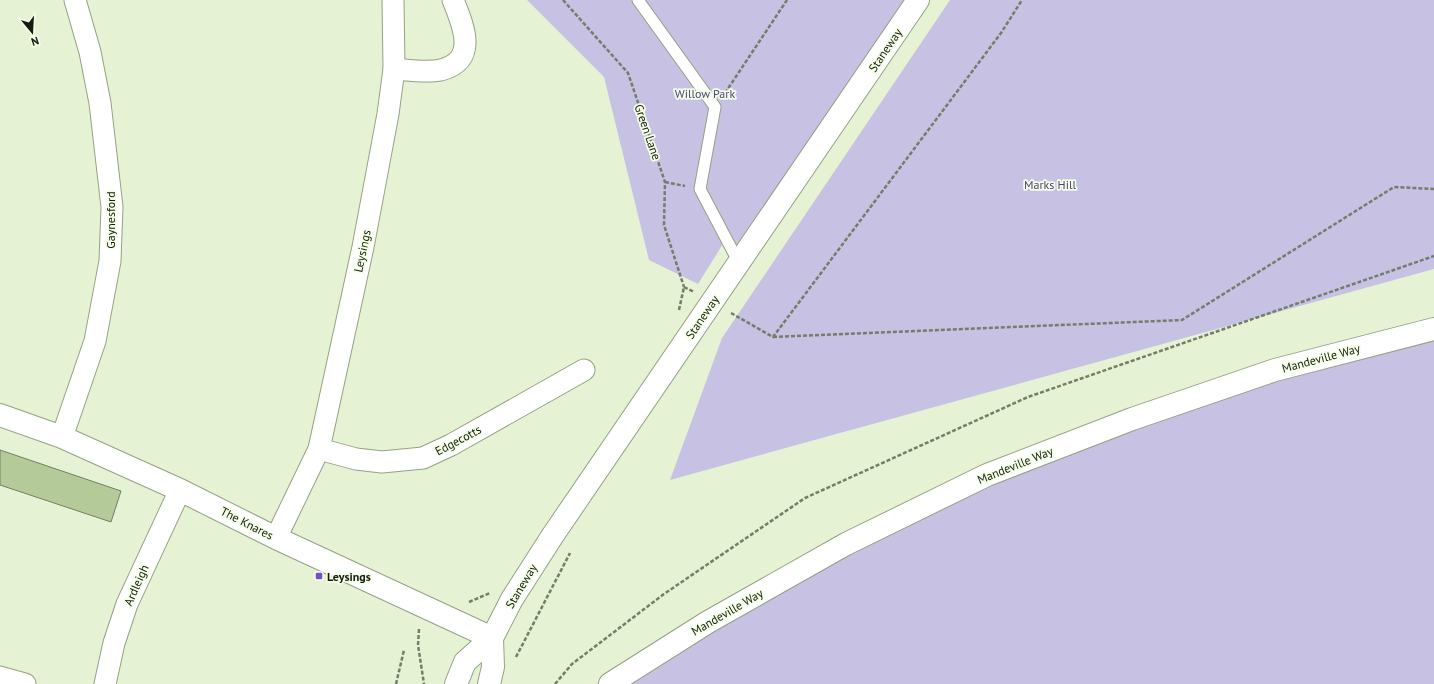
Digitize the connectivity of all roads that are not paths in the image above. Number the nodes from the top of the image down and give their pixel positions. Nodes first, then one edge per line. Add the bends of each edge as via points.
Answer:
1 (75, 0) edge
2 (394, 0) edge
3 (453, 0) edge
4 (638, 0) edge
5 (918, 0) edge
6 (394, 69) junction
7 (739, 263) junction
8 (1434, 329) edge
9 (584, 370) dead end
10 (0, 415) edge
11 (62, 437) junction
12 (319, 449) junction
13 (180, 490) junction
14 (276, 538) junction
15 (492, 638) junction
16 (0, 677) edge
17 (618, 680) edge
18 (25, 684) edge
19 (105, 684) edge
20 (456, 684) edge
21 (489, 684) edge

1 - 11 street, Gaynesford via 90,52 100,103 112,207 110,261 95,341
2 - 6 street, Leysings
3 - 6 street via 464,28 465,52 454,64 440,70
4 - 7 lane via 715,107 700,189
5 - 7 main road, Staneway
6 - 12 street, Leysings via 388,114 362,247
7 - 15 main road, Staneway via 553,535 512,599
8 - 17 main road, Mandeville Way via 1275,370 1132,419 986,476 846,544 708,622
9 - 12 street, Edgecotts via 451,446 423,458 382,462 356,459
10 - 11 main road, The Knares
11 - 13 main road, The Knares
12 - 14 street, Leysings
13 - 14 main road, The Knares
13 - 19 street, Ardleigh via 127,604 114,643
14 - 15 main road, The Knares
15 - 20 main road, Staneway via 465,662
15 - 21 main road, Staneway via 493,666
16 - 18 street

